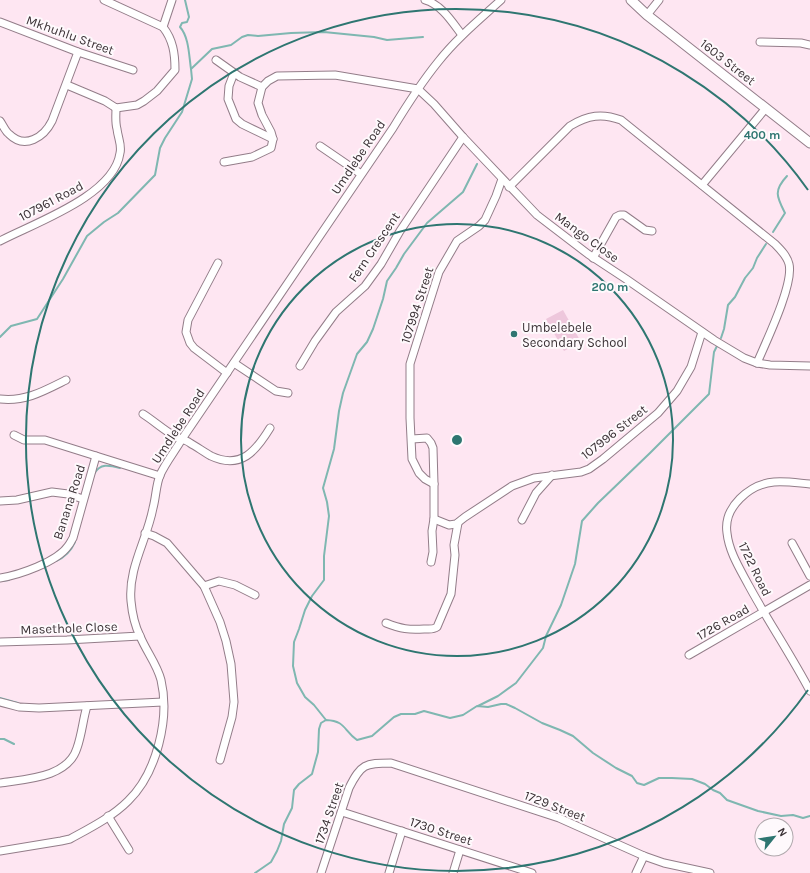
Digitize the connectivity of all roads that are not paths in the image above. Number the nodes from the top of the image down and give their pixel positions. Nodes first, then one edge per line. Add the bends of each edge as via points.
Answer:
1 (104, 0) edge
2 (172, 0) edge
3 (425, 0) edge
4 (501, 0) edge
5 (630, 0) edge
6 (660, 0) edge
7 (647, 15) junction
8 (0, 22) edge
9 (163, 27) junction
10 (462, 35) junction
11 (760, 42) dead end
12 (810, 45) edge
13 (78, 52) junction
14 (216, 60) dead end
15 (133, 70) dead end
16 (234, 73) junction
17 (67, 85) junction
18 (262, 88) junction
19 (418, 89) junction
20 (116, 108) junction
21 (766, 108) junction
22 (0, 121) edge
23 (463, 137) junction
24 (272, 140) junction
25 (810, 143) edge
26 (320, 146) dead end
27 (224, 162) dead end
28 (361, 174) junction
29 (502, 179) junction
30 (702, 185) junction
31 (509, 187) junction
32 (652, 231) dead end
33 (0, 241) edge
34 (593, 258) junction
35 (218, 263) dead end
36 (702, 332) junction
37 (234, 363) junction
38 (757, 363) junction
39 (300, 366) dead end
40 (809, 367) edge
41 (227, 373) junction
42 (66, 380) dead end
43 (288, 393) dead end
44 (0, 399) edge
45 (143, 414) dead end
46 (270, 428) dead end
47 (14, 435) dead end
48 (182, 439) junction
49 (412, 439) junction
50 (96, 456) junction
51 (552, 475) junction
52 (160, 476) junction
53 (434, 484) junction
54 (810, 484) edge
55 (83, 499) junction
56 (0, 501) edge
57 (434, 519) junction
58 (522, 520) dead end
59 (458, 523) junction
60 (145, 533) junction
61 (792, 543) dead end
62 (431, 562) dead end
63 (810, 576) edge
64 (0, 578) edge
65 (810, 585) edge
66 (204, 586) junction
67 (255, 595) dead end
68 (763, 612) junction
69 (386, 623) dead end
70 (140, 636) junction
71 (0, 642) edge
72 (689, 655) dead end
73 (810, 673) edge
74 (802, 675) junction
75 (810, 691) edge
76 (0, 702) edge
77 (163, 702) junction
78 (86, 706) junction
79 (220, 760) dead end
80 (391, 763) joint
81 (0, 783) edge
82 (342, 812) junction
83 (108, 816) junction
84 (402, 831) junction
85 (129, 850) dead end
86 (460, 850) junction
87 (0, 851) edge
88 (644, 856) junction
89 (321, 873) edge
90 (389, 873) edge
91 (453, 873) edge
92 (532, 873) edge
93 (636, 873) edge
94 (710, 873) edge

1 - 9 street
2 - 9 street
3 - 10 street via 442,10
4 - 10 street, Umdlebe Road
5 - 7 street, 1603 Street
6 - 7 street
7 - 21 street, 1603 Street
8 - 13 street, Mkhuhlu Street
9 - 20 street via 174,50 174,72 141,103
10 - 19 street, Umdlebe Road
11 - 12 street
13 - 15 street, Mkhuhlu Street
13 - 17 street
14 - 16 street
16 - 18 street
16 - 24 street via 228,99 236,119
17 - 20 street
17 - 22 street via 49,128 38,138 23,141 15,138
18 - 19 street via 268,81 282,75 335,75
18 - 24 street via 258,96 259,109 270,128
19 - 23 street, Mango Close
19 - 28 street, Umdlebe Road
20 - 33 street, 107961 Road via 116,128 121,148 112,173 79,202
21 - 25 street, 1603 Street
21 - 30 street
23 - 29 street, Mango Close
23 - 39 street, Fern Crescent via 380,264 359,293 336,312
24 - 27 street via 271,148 259,155
26 - 28 street
28 - 37 street, Umdlebe Road
29 - 31 street, Mango Close
29 - 49 street, 107994 Street via 485,220 457,241 435,281 410,364
30 - 31 street via 621,120 601,116 579,120 570,126
30 - 38 street via 775,244 790,265 790,274 782,300
31 - 34 street, Mango Close via 537,215
32 - 34 street via 645,230 624,215 620,215 616,217
34 - 36 street, Mango Close
35 - 41 street via 190,315 186,332 194,348
36 - 38 street, Mango Close via 744,358
36 - 51 street, 107996 Street via 683,381 658,412 589,469
37 - 41 street, Umdlebe Road
37 - 43 street via 276,391
38 - 40 street, Mango Close
41 - 48 street, Umdlebe Road
42 - 44 street via 32,396 13,400
45 - 48 street
46 - 48 street via 251,453 236,461 211,456
47 - 50 street via 24,440 45,440
48 - 52 street, Umdlebe Road
49 - 53 street, 107994 Street via 412,459 425,479
49 - 53 street via 427,438 432,443
50 - 52 street, Banana Road
50 - 55 street, Banana Road
51 - 58 street via 536,494
51 - 59 street, 107996 Street via 512,486
52 - 60 street, Umdlebe Road
53 - 57 street
54 - 68 street, 1722 Road via 772,482 755,487 740,498 729,514 726,531 731,551
55 - 56 street via 52,492
55 - 64 street, Banana Road via 73,538 64,551 49,561 15,575
57 - 59 street via 449,525
57 - 62 street
59 - 69 street via 451,594 437,627 414,630
60 - 66 street via 167,543
60 - 70 street, Umdlebe Road via 131,582 132,606
61 - 63 street
65 - 68 street, 1726 Road
66 - 67 street via 219,582 235,585
66 - 79 street via 220,622 231,664 234,702
68 - 72 street, 1726 Road
68 - 74 street, 1722 Road
70 - 71 street, Masethole Close
70 - 77 street, Umdlebe Road via 161,680
73 - 74 street
74 - 75 street, 1722 Road
76 - 78 street via 19,707 39,708
77 - 78 street
77 - 83 street, Umdlebe Road via 162,730 146,777 127,802
78 - 81 street via 77,749 72,758 47,775
80 - 82 street, 1734 Street via 370,764 361,769 350,788
80 - 88 street, 1729 Street via 559,818
82 - 84 street, 1730 Street
82 - 89 street, 1734 Street
83 - 85 street
83 - 87 street, Umdlebe Road via 70,839
84 - 86 street, 1730 Street
84 - 90 street
86 - 91 street
86 - 92 street, 1730 Street
88 - 93 street
88 - 94 street, 1729 Street

